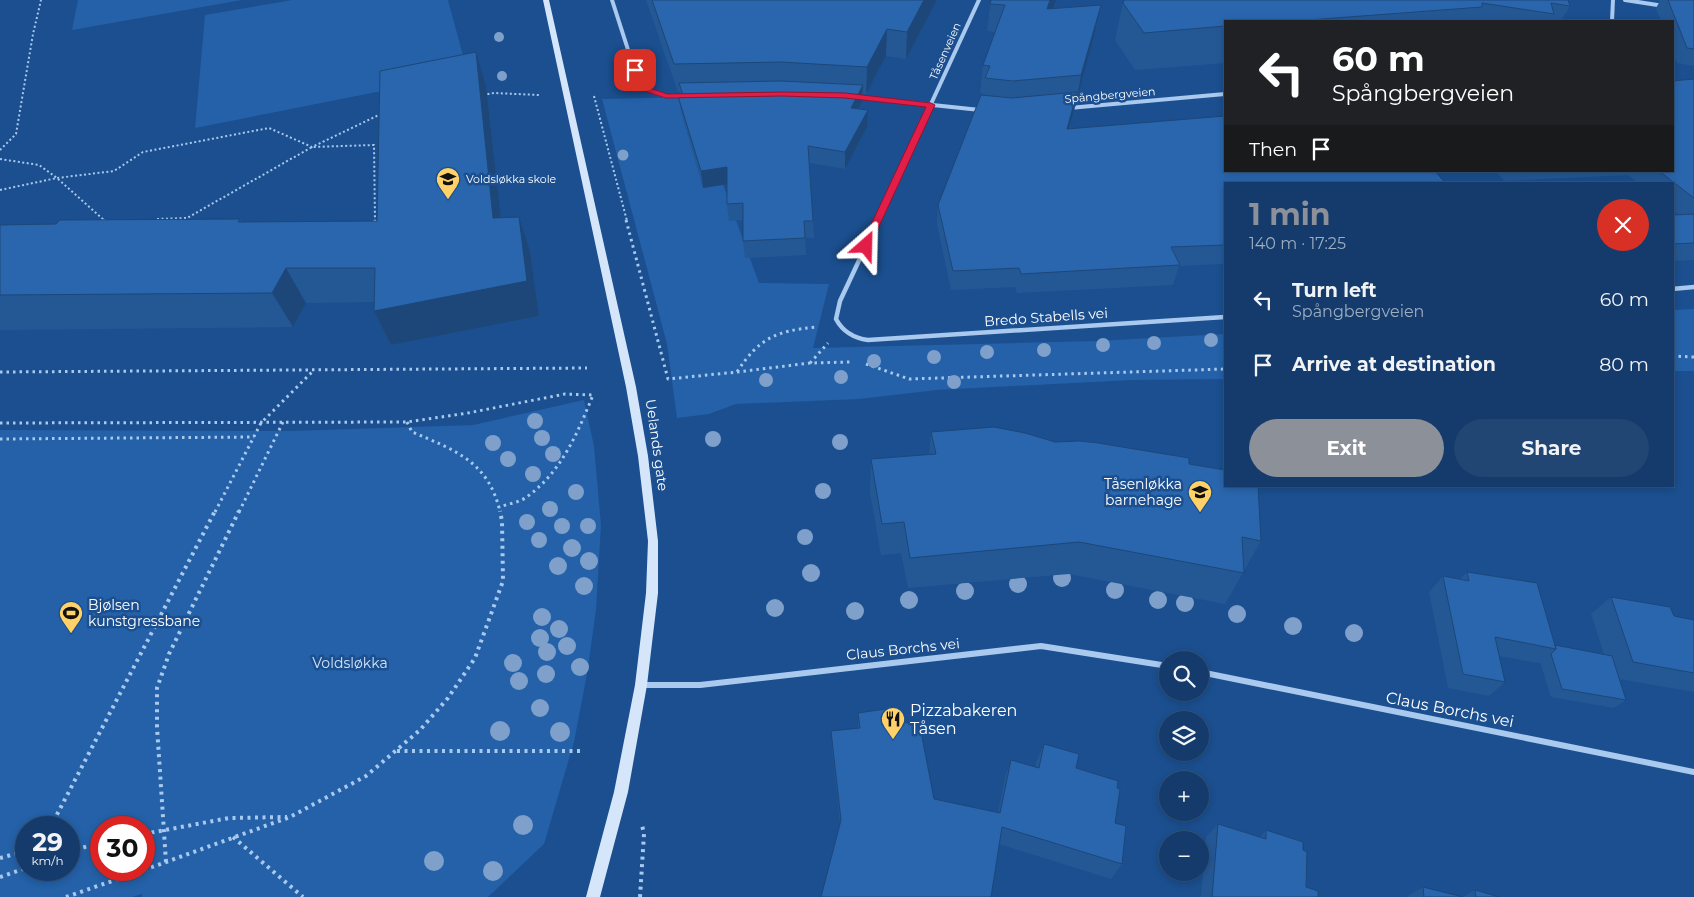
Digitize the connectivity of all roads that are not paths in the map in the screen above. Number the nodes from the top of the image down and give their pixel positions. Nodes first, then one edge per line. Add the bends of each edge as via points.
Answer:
1 (546, 0) edge
2 (612, 0) edge
3 (979, 0) edge
4 (1613, 0) edge
5 (1625, 0) edge
6 (1665, 6) dead end
7 (1612, 20) edge
8 (1224, 94) edge
9 (685, 96) edge
10 (854, 97) edge
11 (931, 105) junction
12 (1061, 108) edge
13 (983, 110) edge
14 (1694, 287) edge
15 (1674, 289) edge
16 (1224, 317) edge
17 (868, 340) joint
18 (1159, 665) edge
19 (1209, 674) edge
20 (641, 685) junction
21 (1694, 772) edge
22 (592, 897) edge

1 - 20 street, Uelands gate via 631,387 643,456 653,541 652,593
2 - 9 street via 640,87 666,96
3 - 11 street, Tåsenveien
4 - 7 street
5 - 6 street
8 - 12 street, Spångbergveien
10 - 11 street
11 - 13 street
11 - 17 street, Tåsenveien via 836,314 844,332
14 - 15 street
16 - 17 street, Bredo Stabells vei
18 - 20 street, Claus Borchs vei via 1041,646 700,685
19 - 21 street, Claus Borchs vei
20 - 22 street, Uelands gate via 621,792

